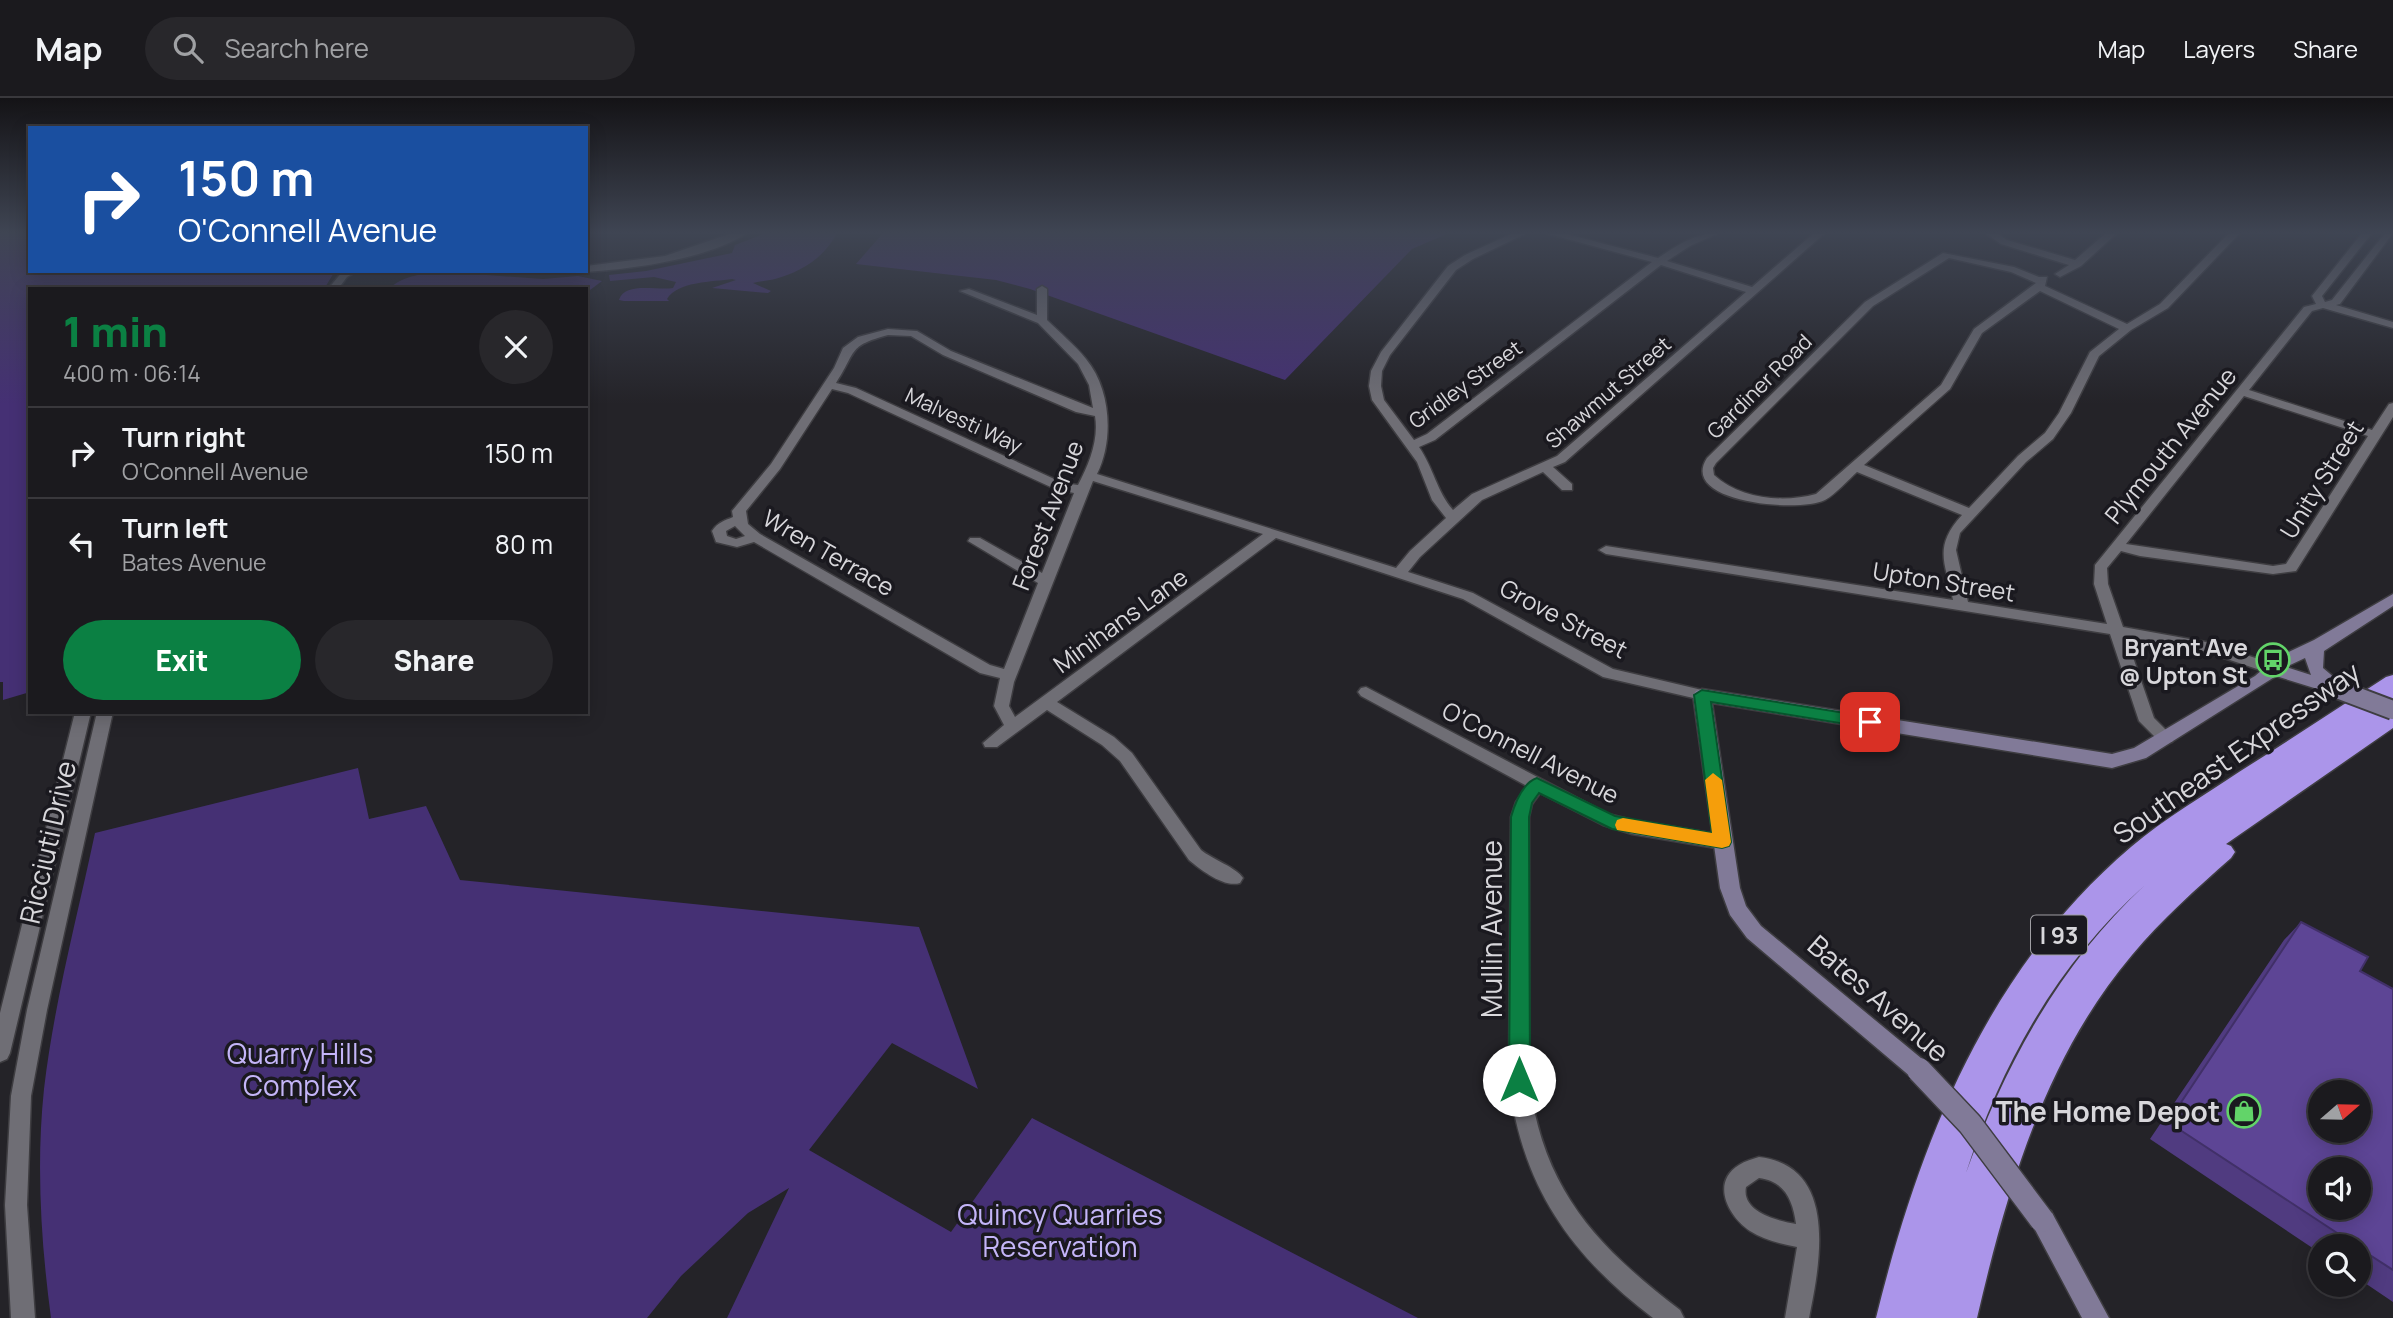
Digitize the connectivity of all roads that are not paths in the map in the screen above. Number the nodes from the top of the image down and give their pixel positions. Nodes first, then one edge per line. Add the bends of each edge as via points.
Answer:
1 (1042, 289) dead end
2 (1435, 290) edge
3 (1622, 290) edge
4 (1751, 290) edge
5 (1890, 290) edge
6 (2032, 290) edge
7 (2054, 290) edge
8 (2180, 290) edge
9 (2322, 290) edge
10 (2345, 290) edge
11 (965, 291) dead end
12 (1754, 291) joint
13 (2321, 304) junction
14 (1042, 321) junction
15 (2393, 325) edge
16 (2127, 328) junction
17 (1056, 333) junction
18 (1075, 340) dead end
19 (829, 385) junction
20 (2242, 391) junction
21 (2393, 407) edge
22 (1100, 412) junction
23 (2376, 435) junction
24 (1411, 446) junction
25 (1857, 467) junction
26 (1546, 468) junction
27 (1090, 476) junction
28 (1567, 487) dead end
29 (1082, 490) junction
30 (1970, 514) junction
31 (1454, 517) junction
32 (739, 520) junction
33 (1274, 533) junction
34 (755, 537) junction
35 (975, 541) dead end
36 (2118, 546) junction
37 (1606, 550) dead end
38 (1400, 573) junction
39 (1046, 580) junction
40 (2393, 599) edge
41 (1962, 607) junction
42 (2118, 631) junction
43 (2320, 644) junction
44 (2272, 669) junction
45 (1008, 675) junction
46 (2393, 682) edge
47 (2340, 691) junction
48 (1366, 692) dead end
49 (1702, 695) junction
50 (2393, 699) edge
51 (1046, 702) junction
52 (2393, 710) edge
53 (83, 714) edge
54 (105, 714) edge
55 (2393, 718) edge
56 (1015, 725) junction
57 (2393, 734) edge
58 (2166, 738) junction
59 (992, 743) dead end
60 (1537, 785) junction
61 (1722, 842) junction
62 (1234, 878) dead end
63 (0, 1053) edge
64 (1808, 1238) junction
65 (23, 1318) edge
66 (1672, 1318) edge
67 (1797, 1318) edge
68 (1892, 1318) edge
69 (1912, 1318) edge
70 (1942, 1318) edge
71 (1961, 1318) edge
72 (2096, 1318) edge

1 - 14 street
2 - 24 street via 1382,359 1376,380 1379,402 1388,419
3 - 24 street, Gridley Street via 1431,437
4 - 12 street
5 - 25 street, Gardiner Road via 1869,303 1711,461 1707,472 1715,484 1732,493 1796,503 1821,497
6 - 25 street, Gardiner Road via 1978,331 1949,384
7 - 16 street
8 - 16 street via 2164,306
9 - 13 street, Plymouth Avenue via 2317,296
10 - 13 street, Plymouth Avenue via 2336,302
11 - 14 street, Forest Avenue
12 - 26 street, Shawmut Street
13 - 15 street
13 - 20 street, Plymouth Avenue via 2308,309
14 - 17 street, Forest Avenue
16 - 30 street via 2094,355 2049,436
17 - 18 street
17 - 22 street, Forest Avenue via 1089,370
19 - 22 street, Wren Terrace via 853,344 875,335 908,333 1080,409
19 - 29 street, Malvesti Way via 852,390 1060,486
19 - 32 street, Wren Terrace via 776,466 744,502
20 - 23 street
20 - 36 street, Plymouth Avenue
21 - 23 street, Unity Street
22 - 27 street, Forest Avenue via 1100,444
23 - 36 street, Unity Street via 2288,570
24 - 31 street via 1422,459 1444,510
25 - 30 street
26 - 28 street
26 - 31 street, Shawmut Street via 1483,494
27 - 29 street, Forest Avenue
27 - 33 street, Grove Street
29 - 39 street, Forest Avenue
30 - 41 street via 1949,545
31 - 38 street, Shawmut Street
32 - 34 street, Wren Terrace
32 - 34 street via 719,531 721,539 737,543
33 - 38 street, Grove Street
33 - 51 street, Minihans Lane
34 - 45 street, Wren Terrace via 985,669
35 - 39 street
36 - 42 street, Plymouth Avenue via 2099,573
37 - 41 street, Upton Street
38 - 49 street, Grove Street via 1482,602 1608,673
39 - 45 street, Forest Avenue
40 - 43 street
41 - 42 street, Upton Street
42 - 44 street, Upton Street via 2206,647
42 - 58 street via 2147,721
43 - 44 street
43 - 47 street via 2312,659 2315,669
44 - 47 street
44 - 58 street
45 - 56 street, Forest Avenue via 1001,708
46 - 68 highway, Southeast Expressway / I 93 via 2141,852 2085,904 2046,951 1997,1025 1954,1110 1917,1215
47 - 52 street, bridge
48 - 60 street, O'Connell Avenue
49 - 58 street, Grove Street via 2087,759 2112,761 2133,756
49 - 61 street, Bates Avenue
50 - 69 highway, I 93 via 2156,862 2112,899 2060,960 2012,1034 1970,1119 1934,1223
51 - 56 street, Minihans Lane
51 - 62 street via 1120,751 1195,855
53 - 63 street, Ricciuti Drive
54 - 65 street, Ricciuti Drive via 37,1010 22,1096 16,1205
55 - 70 highway, I 93 via 2185,863 2129,915 2084,969 2036,1044 2000,1119 1973,1193
56 - 59 street, Minihans Lane
57 - 71 highway, I 93 via 2198,871 2156,910 2104,970 2057,1042 2025,1105 1990,1202
60 - 61 street, O'Connell Avenue via 1612,822
60 - 66 street, Mullin Avenue via 1524,802 1520,817 1519,1080 1524,1123 1548,1186 1581,1234 1625,1281
61 - 72 street, Bates Avenue, bridge via 1733,899 1748,925 1919,1070 1970,1124 2042,1220
64 - 64 street via 1801,1199 1788,1179 1764,1168 1743,1172 1735,1186 1738,1202 1752,1220
64 - 67 street

